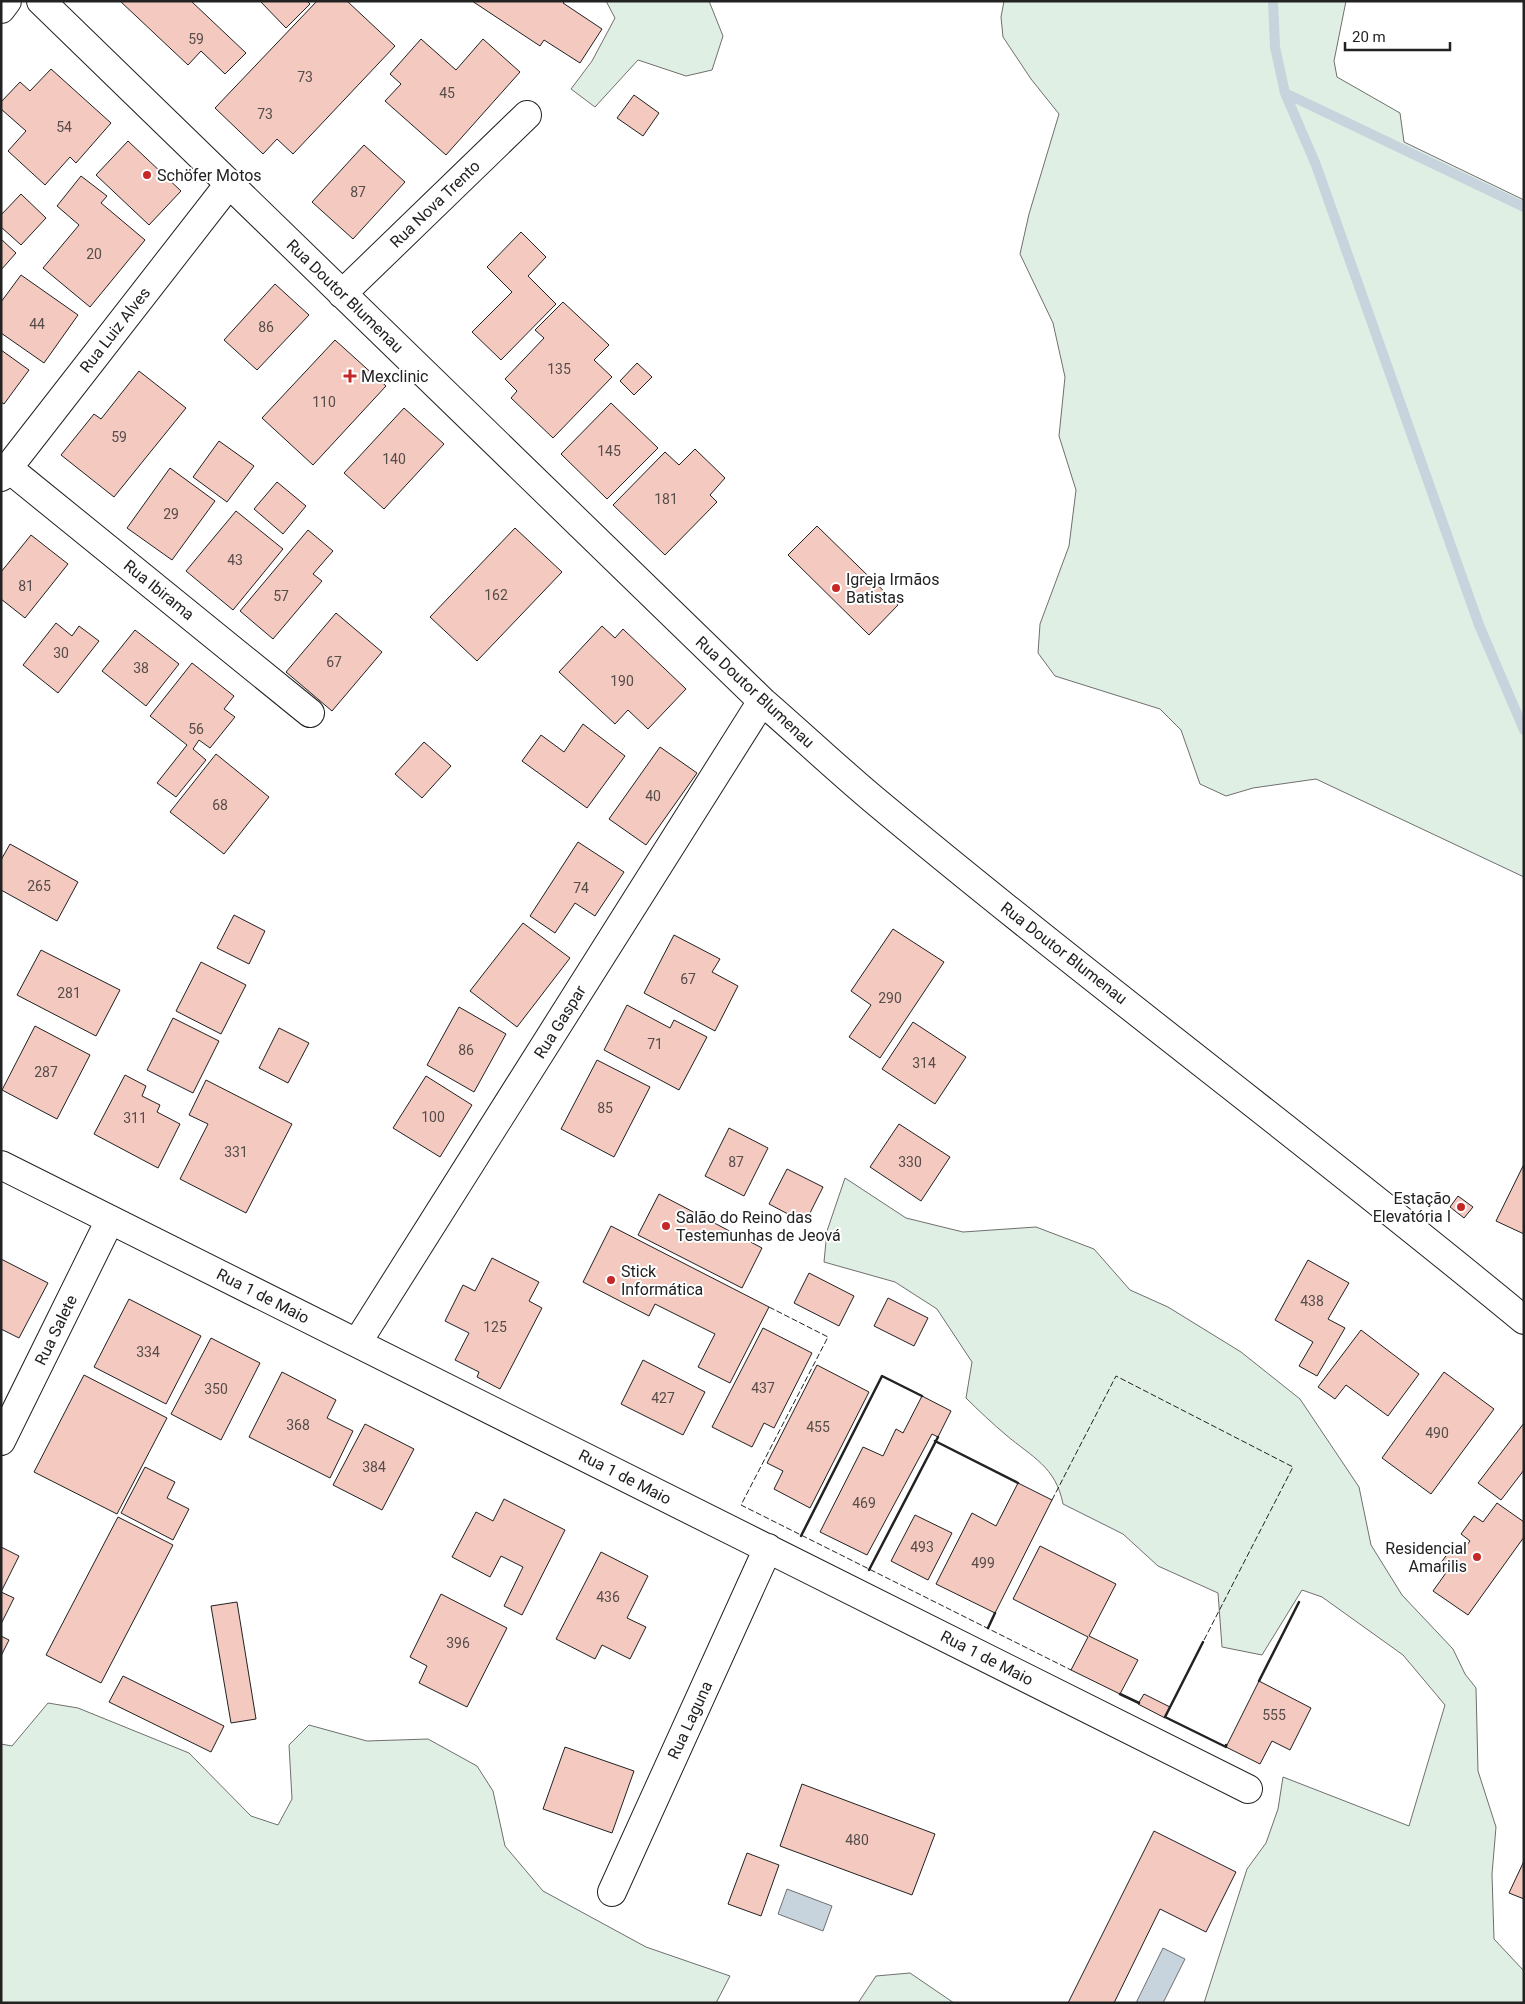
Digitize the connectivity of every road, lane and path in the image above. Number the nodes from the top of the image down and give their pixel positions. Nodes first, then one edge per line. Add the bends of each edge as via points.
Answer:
1 (7, 1) edge
2 (41, 1) edge
3 (1, 9) edge
4 (527, 115) dead end
5 (229, 184) junction
6 (342, 294) junction
7 (4, 472) edge
8 (762, 701) junction
9 (310, 713) dead end
10 (1, 1165) edge
11 (110, 1220) junction
12 (1524, 1320) edge
13 (357, 1342) junction
14 (1, 1441) edge
15 (768, 1548) junction
16 (1248, 1789) dead end
17 (612, 1892) dead end

1 - 3 street
2 - 5 street, Rua Doutor Blumenau
4 - 6 street, Rua Nova Trento
5 - 6 street, Rua Doutor Blumenau
5 - 7 street, Rua Luiz Alves
6 - 8 street, Rua Doutor Blumenau
7 - 9 street, Rua Ibirama
8 - 12 street, Rua Doutor Blumenau via 972,880
8 - 13 street, Rua Gaspar
10 - 11 street, Rua 1 de Maio
11 - 13 street, Rua 1 de Maio
11 - 14 street, Rua Salete
13 - 15 street, Rua 1 de Maio
15 - 16 street, Rua 1 de Maio
15 - 17 street, Rua Laguna

